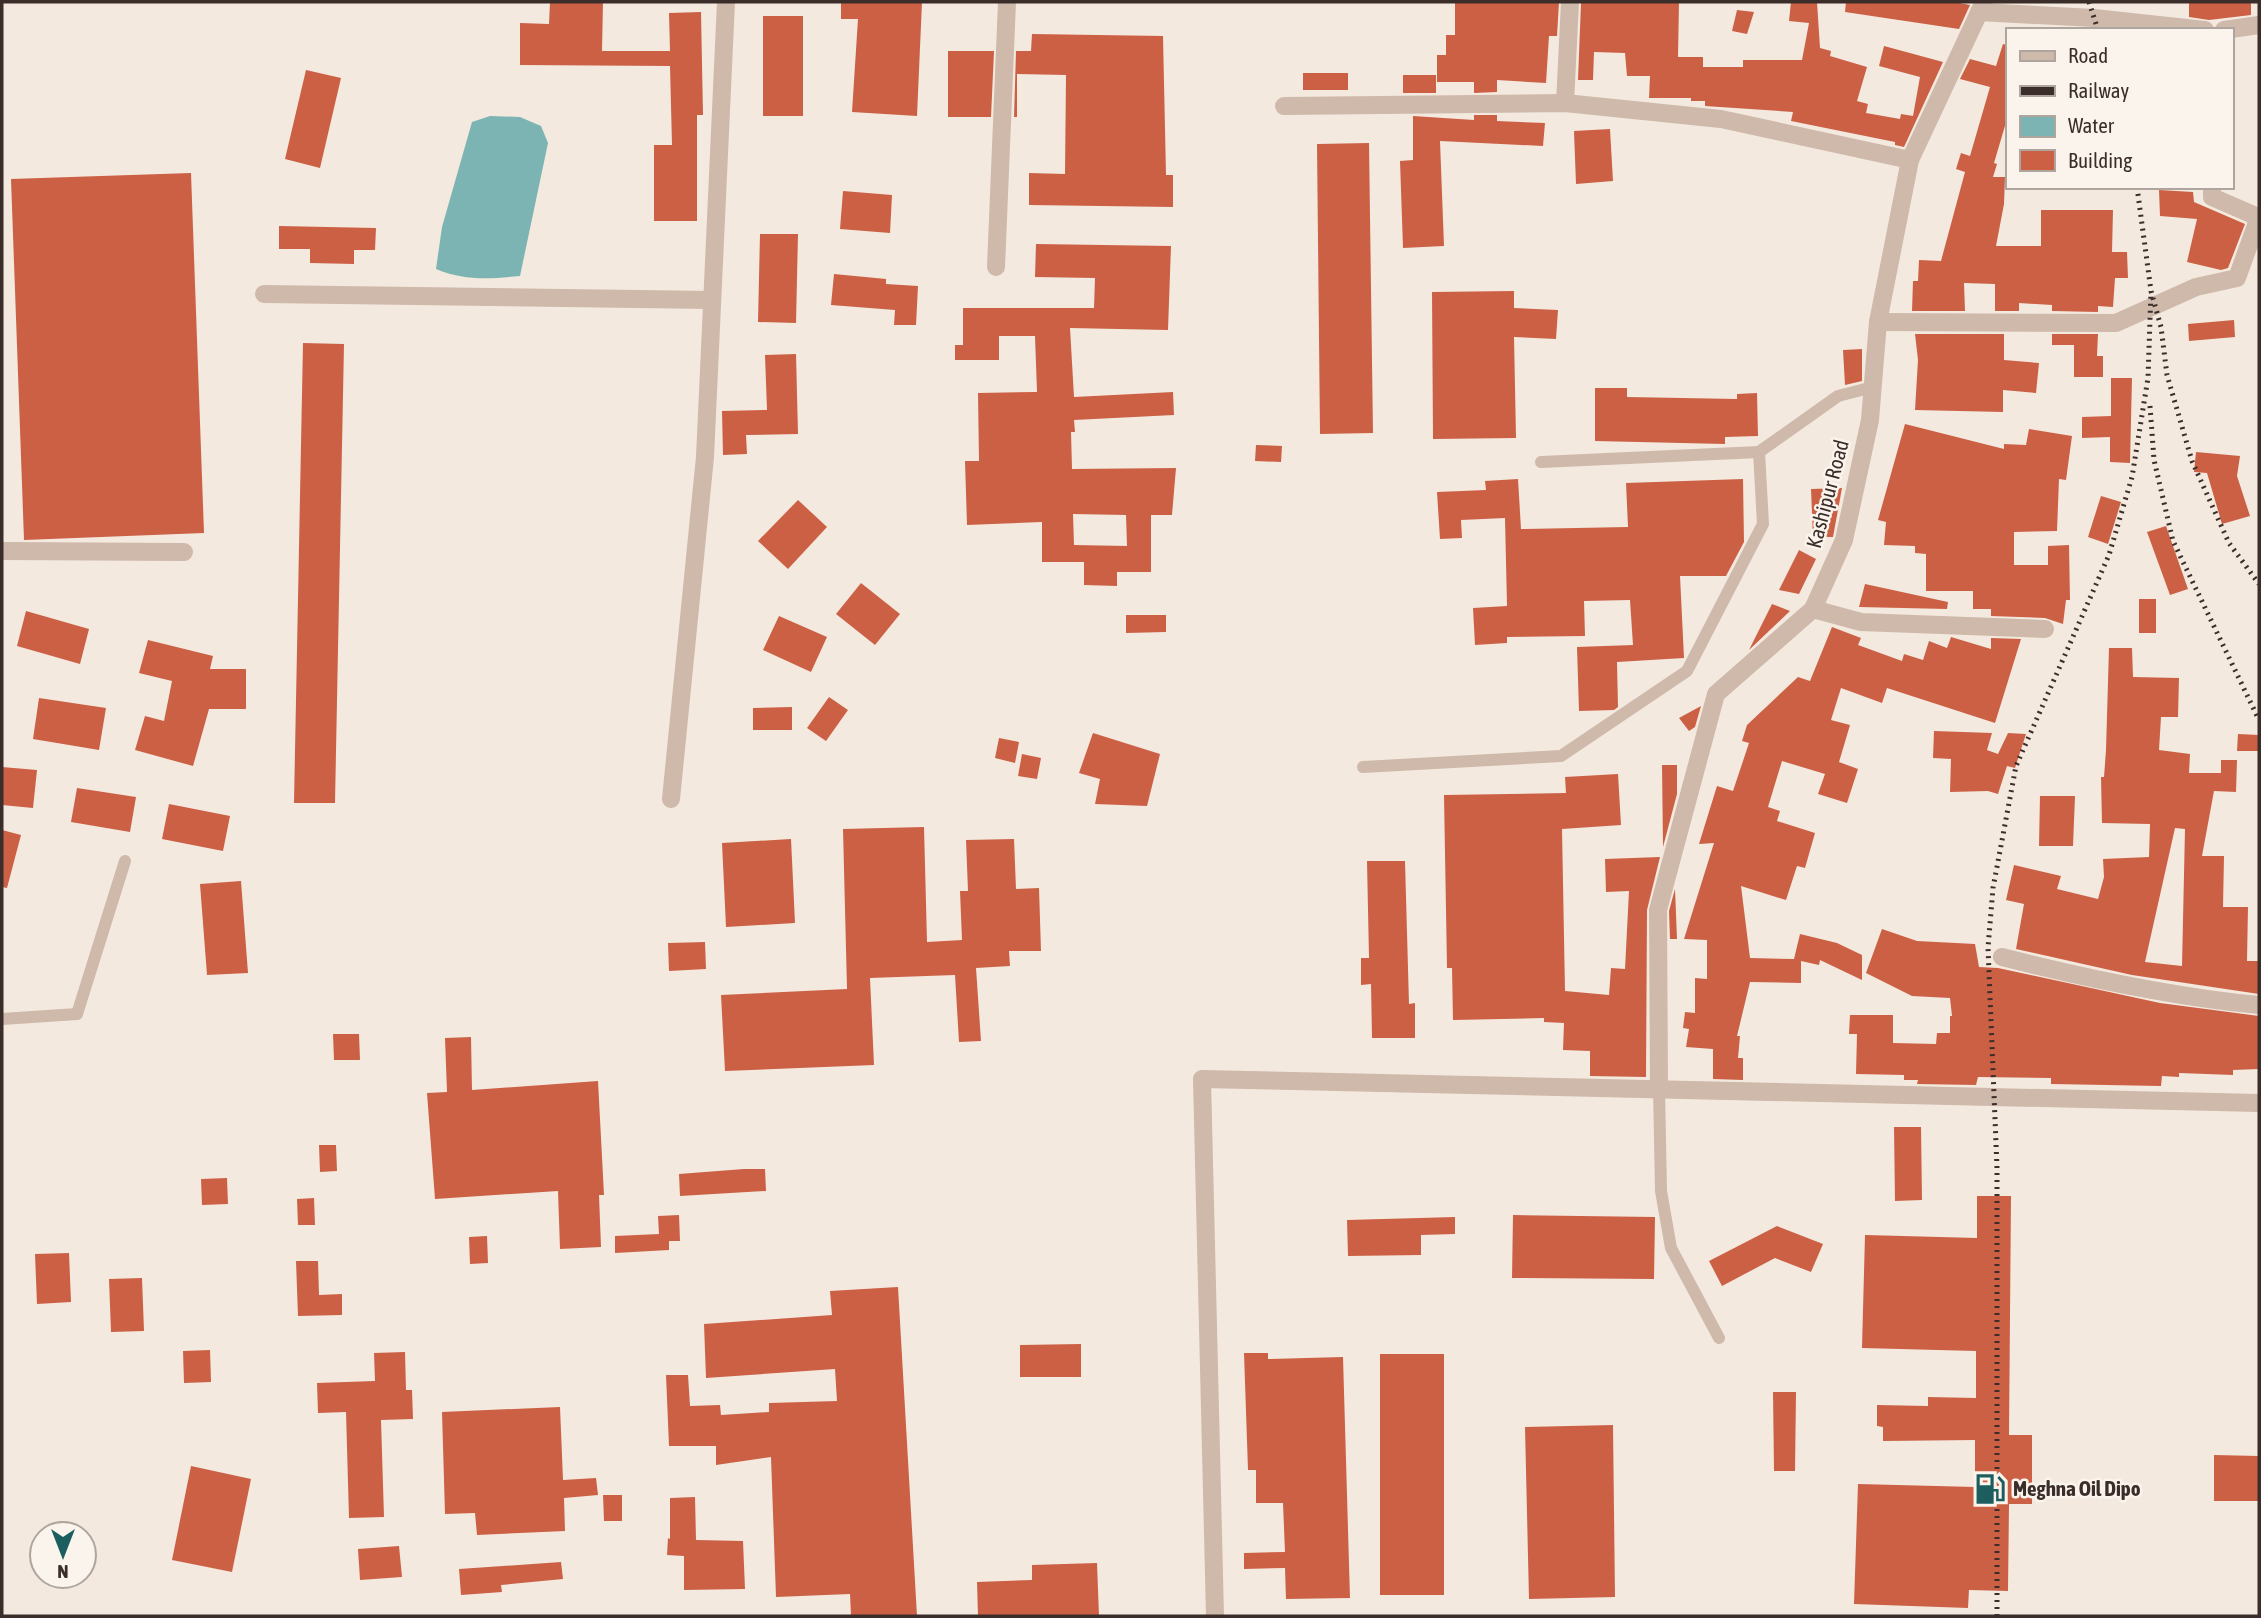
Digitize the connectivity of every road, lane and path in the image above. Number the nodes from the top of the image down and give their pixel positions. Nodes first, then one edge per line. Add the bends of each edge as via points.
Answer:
1 (726, 2) edge
2 (1007, 2) edge
3 (1570, 2) edge
4 (1981, 7) edge
5 (2259, 25) edge
6 (2186, 28) edge
7 (2233, 29) edge
8 (1565, 103) junction
9 (1284, 106) dead end
10 (1910, 160) junction
11 (2212, 189) edge
12 (2259, 217) edge
13 (996, 267) dead end
14 (264, 294) dead end
15 (712, 300) junction
16 (1878, 322) junction
17 (1873, 387) junction
18 (1759, 452) junction
19 (1541, 462) dead end
20 (2, 551) edge
21 (184, 552) dead end
22 (1813, 609) junction
23 (2045, 629) dead end
24 (1363, 766) dead end
25 (671, 799) dead end
26 (125, 861) dead end
27 (2002, 957) dead end
28 (2259, 1005) edge
29 (2, 1019) edge
30 (1659, 1088) junction
31 (2259, 1103) edge
32 (1719, 1338) dead end
33 (1215, 1616) edge

1 - 15 street
2 - 13 street
3 - 8 street
4 - 6 street
4 - 10 street, Kashipur Road
5 - 7 street
8 - 9 street
8 - 10 street via 1721,119
10 - 16 street, Kashipur Road
11 - 12 street via 2212,197
12 - 16 street via 2237,278 2196,287 2116,323
14 - 15 street
15 - 25 street via 705,457
16 - 17 street, Kashipur Road
17 - 18 lane via 1838,396
17 - 22 street, Kashipur Road via 1871,420 1843,540
18 - 19 lane
18 - 24 lane via 1763,524 1687,671 1561,756
20 - 21 street
22 - 23 street via 1861,622
22 - 30 street, Kashipur Road via 1716,694 1658,910
26 - 29 lane via 77,1014
27 - 28 street via 2225,1004
30 - 31 street
30 - 32 lane via 1661,1191 1671,1248
30 - 33 street via 1202,1079

